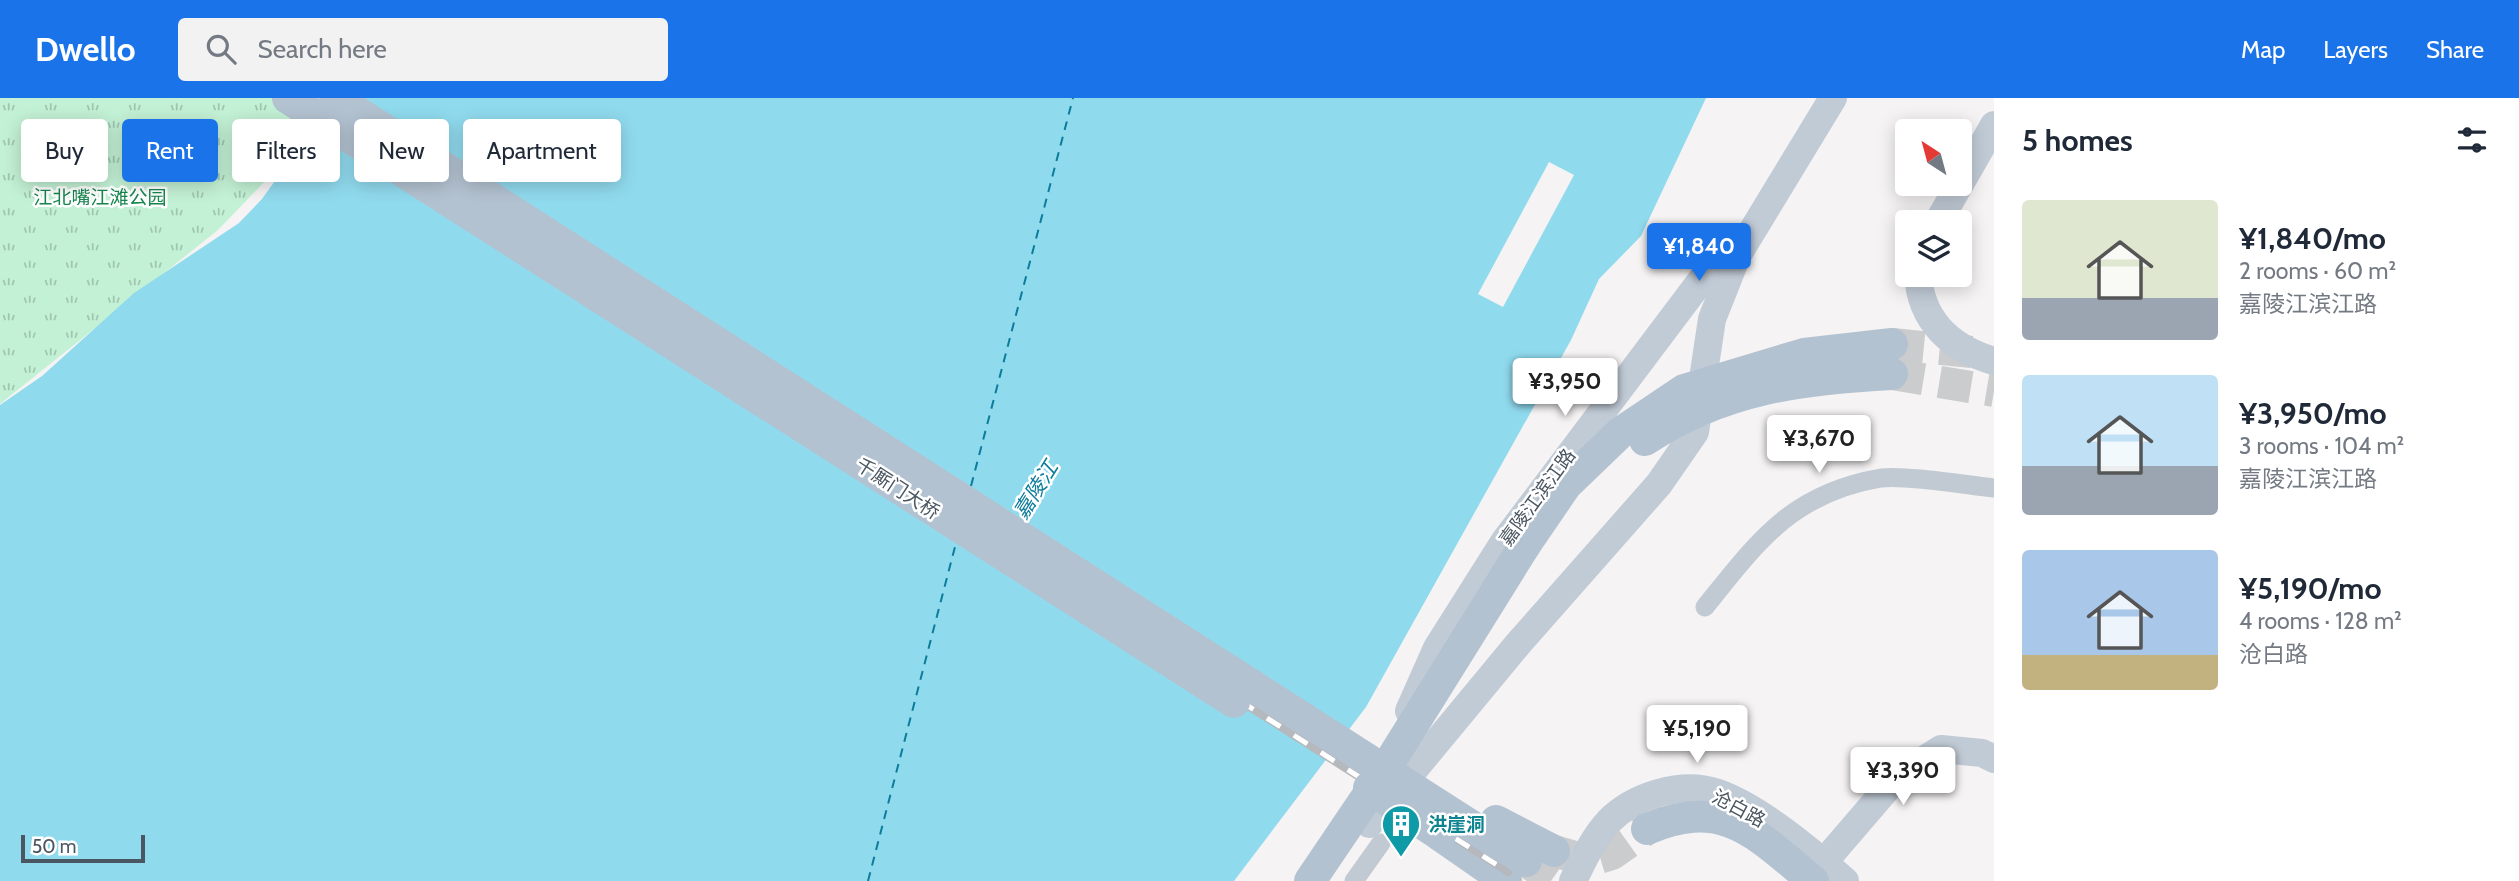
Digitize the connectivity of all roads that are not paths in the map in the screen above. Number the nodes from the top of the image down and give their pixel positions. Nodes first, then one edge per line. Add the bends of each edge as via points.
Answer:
1 (272, 98) edge
2 (288, 98) edge
3 (335, 98) edge
4 (342, 98) edge
5 (1818, 98) edge
6 (1833, 98) edge
7 (356, 119) edge
8 (354, 120) edge
9 (1994, 125) edge
10 (354, 127) edge
11 (354, 128) edge
12 (1972, 163) edge
13 (441, 182) edge
14 (444, 182) edge
15 (1919, 287) edge
16 (1675, 317) junction
17 (1712, 319) junction
18 (1994, 361) edge
19 (1994, 488) edge
20 (1705, 607) dead end
21 (1994, 759) edge
22 (1379, 773) junction
23 (1647, 829) tunnel mouth
24 (1375, 833) junction
25 (1529, 864) edge
26 (1819, 872) edge
27 (1310, 881) edge
28 (1330, 881) edge
29 (1354, 881) edge
30 (1573, 881) edge
31 (1845, 881) edge

1 - 11 main road, bridge
2 - 10 main road, 千厮门大桥, bridge
3 - 8 main road, 千厮门大桥, bridge
4 - 7 main road, bridge
5 - 16 main road, 嘉陵江滨江路 via 1736,233
6 - 17 main road, 嘉陵江滨江路 via 1737,256
9 - 12 main road
13 - 25 main road, 千厮门大桥, bridge via 1366,787
14 - 22 main road, 千厮门大桥, bridge
15 - 18 main road via 1920,300 1938,330 1979,357
16 - 17 main road via 1699,307
16 - 22 main road, 嘉陵江滨江路 via 1504,542 1437,648
17 - 24 main road, 嘉陵江滨江路, bridge via 1695,432 1659,484 1518,644
19 - 20 street via 1884,478 1818,497 1786,515 1753,546
21 - 26 main road via 1982,753 1941,750 1896,777
22 - 24 main road, 嘉陵江滨江路, bridge via 1566,485 1620,433 1685,390 1804,354 1892,359 1702,407 1646,439 1587,489 1541,554
22 - 25 main road, 千厮门大桥, bridge via 1474,810
22 - 27 main road, 嘉陵江滨江路
23 - 26 main road via 1693,815 1720,818
24 - 28 main road, 嘉陵江滨江路
24 - 29 street
26 - 30 main road, 沧白路 via 1762,818 1717,793 1695,789 1647,797 1615,816 1594,841
26 - 31 main road, 沧白路

